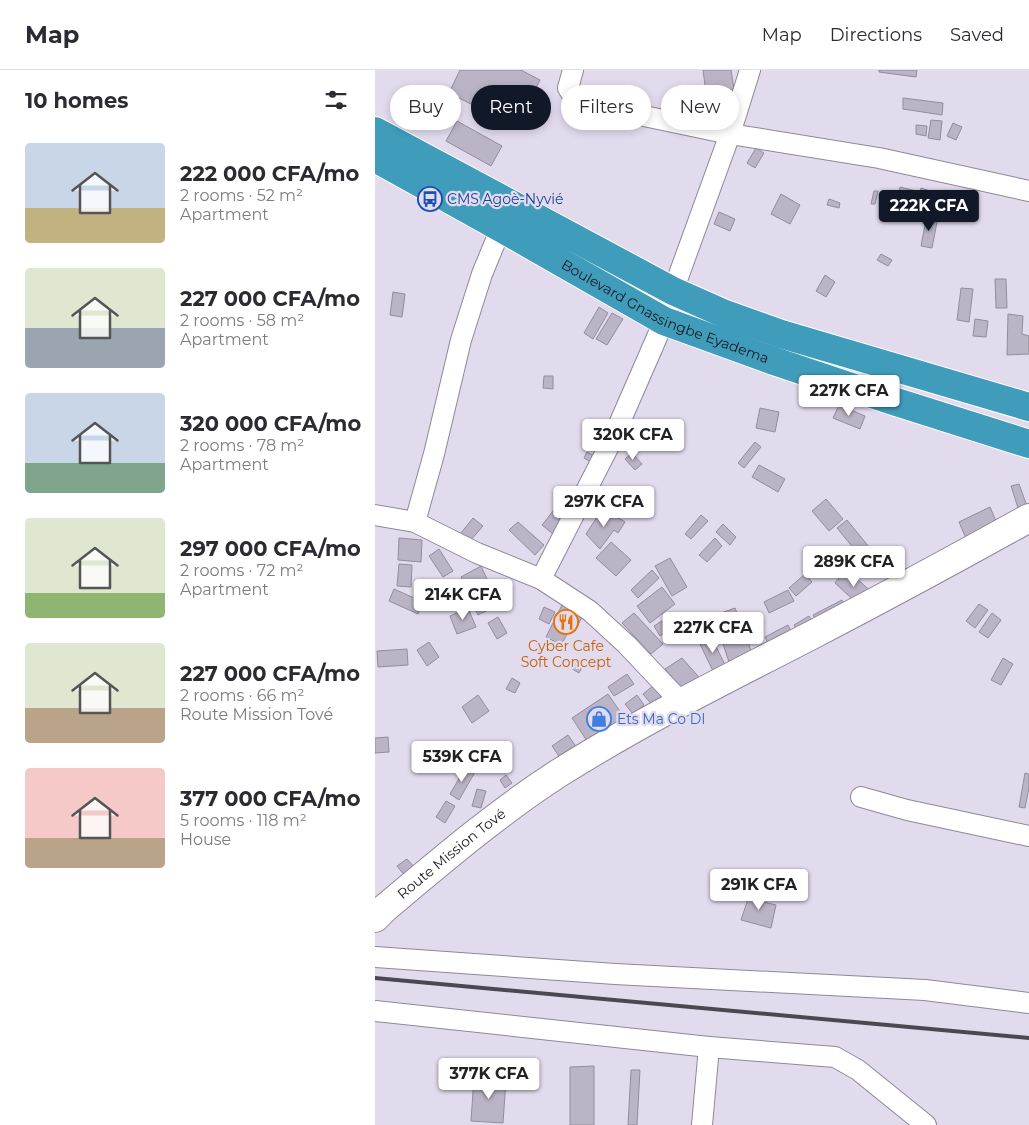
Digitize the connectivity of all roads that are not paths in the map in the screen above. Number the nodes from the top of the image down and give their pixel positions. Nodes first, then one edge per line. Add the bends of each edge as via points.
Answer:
1 (573, 70) edge
2 (750, 70) edge
3 (375, 131) edge
4 (730, 134) junction
5 (375, 158) edge
6 (1029, 191) edge
7 (501, 228) junction
8 (673, 291) junction
9 (664, 321) junction
10 (1029, 407) edge
11 (1029, 444) edge
12 (375, 515) edge
13 (1029, 518) edge
14 (415, 522) junction
15 (541, 579) junction
16 (681, 702) junction
17 (861, 798) dead end
18 (1029, 836) edge
19 (375, 918) edge
20 (375, 957) edge
21 (1029, 1003) edge
22 (375, 1011) edge
23 (709, 1047) junction
24 (702, 1125) edge
25 (925, 1125) edge

1 - 4 street via 568,88 577,102
2 - 4 street
3 - 8 highway, Boulevard Gnassingbe Eyadema
4 - 6 street via 879,158
4 - 8 street
5 - 7 highway, Boulevard Gnassingbe Eyadema
7 - 9 highway, Boulevard Gnassingbe Eyadema
7 - 14 street via 461,340
8 - 9 street
8 - 10 highway, Boulevard Gnassingbe Eyadema via 781,334
9 - 11 highway, Boulevard Gnassingbe Eyadema via 774,361
9 - 15 street via 613,438
12 - 14 street
13 - 16 street, Route Mission Tové via 893,593
14 - 15 street via 477,553
15 - 16 street via 590,612 627,645
16 - 19 street, Route Mission Tové via 525,796 480,829
17 - 18 street
20 - 21 street via 625,975 915,989
22 - 23 street
23 - 24 street
23 - 25 street via 835,1057 858,1070

